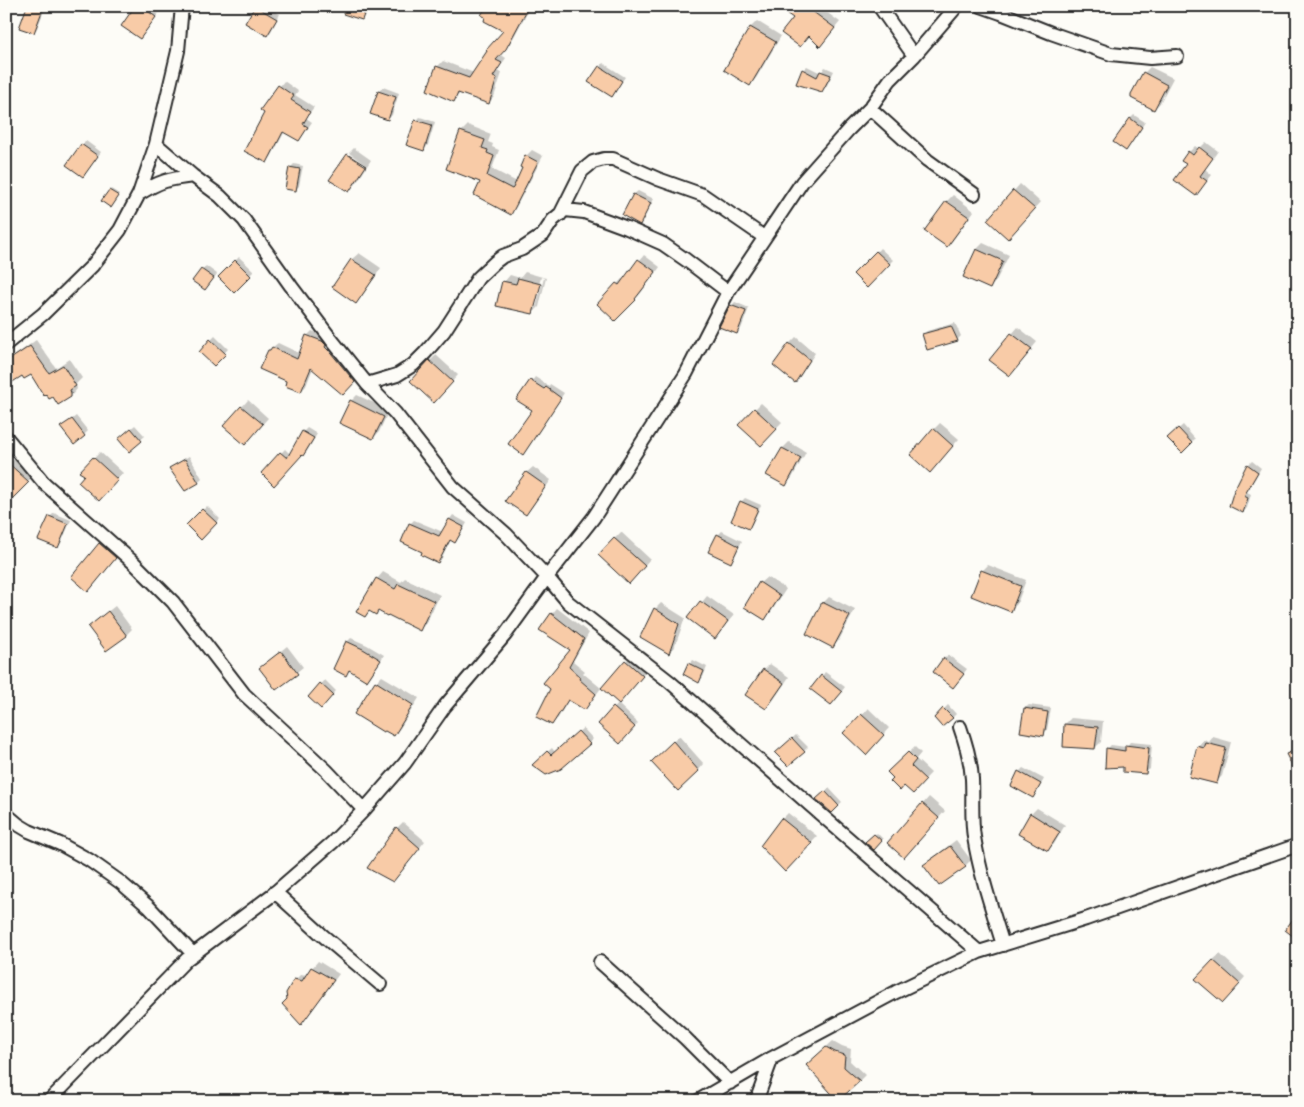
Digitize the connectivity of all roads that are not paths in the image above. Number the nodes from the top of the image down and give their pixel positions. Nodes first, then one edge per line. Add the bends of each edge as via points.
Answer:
1 (182, 6) edge
2 (879, 6) edge
3 (957, 6) edge
4 (981, 6) edge
5 (914, 56) junction
6 (1177, 56) dead end
7 (870, 108) junction
8 (156, 144) junction
9 (193, 176) junction
10 (139, 194) junction
11 (974, 194) dead end
12 (560, 215) junction
13 (764, 237) junction
14 (728, 292) junction
15 (6, 344) edge
16 (368, 384) junction
17 (6, 437) edge
18 (547, 577) junction
19 (960, 727) dead end
20 (364, 810) junction
21 (6, 814) edge
22 (1298, 845) edge
23 (275, 892) junction
24 (1003, 944) junction
25 (979, 952) junction
26 (194, 954) junction
27 (600, 962) dead end
28 (380, 984) dead end
29 (772, 1058) junction
30 (730, 1083) junction
31 (49, 1101) edge
32 (698, 1101) edge
33 (758, 1101) edge

1 - 8 street via 178,51
2 - 5 street
3 - 5 street
4 - 6 street via 1111,54 1150,58
5 - 7 street via 890,80
7 - 11 street via 927,160
7 - 13 street via 802,182
8 - 9 street
8 - 10 street
9 - 10 street via 158,182
9 - 16 street via 244,220
10 - 15 street via 120,230 92,266 43,314
12 - 13 street via 582,171 593,162 614,159 703,195
12 - 14 street via 565,210 584,212 663,244
12 - 16 street via 543,235 522,249 503,256 478,278 444,331 413,365
13 - 14 street
14 - 18 street via 686,374 594,517
16 - 18 street via 453,487 506,534
17 - 20 street via 44,483 173,602 244,694
18 - 20 street via 505,635
18 - 25 street via 568,602 670,682
19 - 24 street via 968,749 972,778 974,836 985,887
20 - 23 street via 333,842
21 - 26 street via 18,825 89,860 120,882
22 - 24 street via 1086,919
23 - 26 street
23 - 28 street
24 - 25 street
25 - 29 street
26 - 31 street
27 - 30 street
29 - 30 street
29 - 33 street
30 - 32 street

